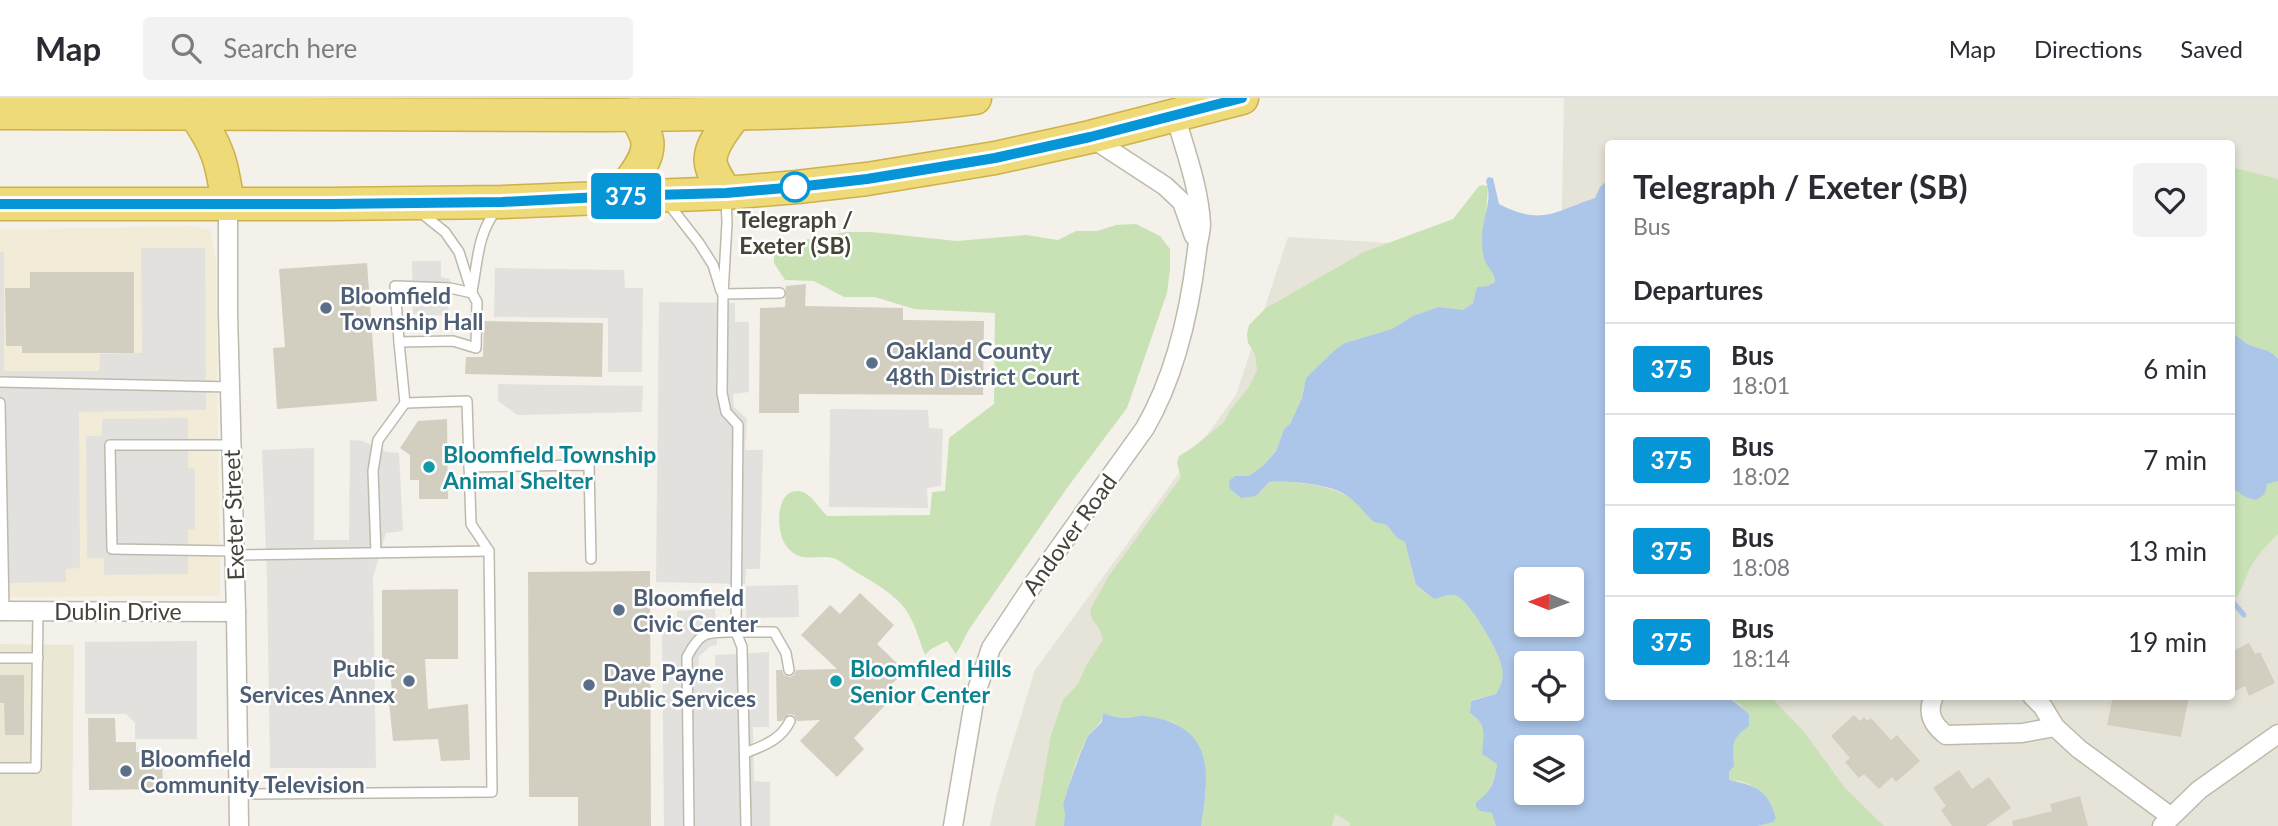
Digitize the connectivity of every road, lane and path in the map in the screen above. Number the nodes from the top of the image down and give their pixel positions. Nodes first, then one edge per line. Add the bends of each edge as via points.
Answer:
1 (975, 98) edge
2 (1242, 98) edge
3 (234, 105) edge
4 (0, 113) edge
5 (194, 113) junction
6 (736, 113) junction
7 (635, 114) junction
8 (1175, 115) junction
9 (1090, 137) junction
10 (726, 193) junction
11 (662, 195) junction
12 (619, 196) junction
13 (502, 202) junction
14 (0, 204) edge
15 (228, 204) junction
16 (407, 204) junction
17 (1197, 246) junction
18 (472, 293) junction
19 (780, 293) dead end
20 (723, 294) junction
21 (399, 342) junction
22 (0, 382) edge
23 (230, 387) junction
24 (0, 403) edge
25 (405, 403) junction
26 (231, 445) junction
27 (469, 467) junction
28 (489, 551) junction
29 (233, 553) junction
30 (376, 553) junction
31 (590, 559) dead end
32 (2, 611) edge
33 (38, 611) junction
34 (236, 612) junction
35 (736, 632) junction
36 (0, 658) edge
37 (38, 658) junction
38 (789, 670) dead end
39 (1932, 700) edge
40 (2036, 700) edge
41 (790, 721) dead end
42 (2055, 727) junction
43 (2278, 734) edge
44 (745, 753) junction
45 (0, 768) edge
46 (239, 794) junction
47 (2166, 821) edge
48 (239, 826) edge
49 (689, 826) edge
50 (746, 826) edge
51 (953, 826) edge

1 - 6 highway via 852,110
2 - 8 highway
3 - 5 highway
3 - 7 highway via 403,116
4 - 5 highway
5 - 15 highway via 216,146
6 - 7 highway
6 - 10 highway via 710,157
7 - 12 highway via 648,149
8 - 9 highway
8 - 17 street, Andover Road via 1199,201
9 - 10 highway via 867,179
9 - 17 street, Andover Road via 1182,202
10 - 11 highway
10 - 20 lane
11 - 12 highway
11 - 20 lane via 713,265
12 - 13 highway
13 - 16 highway
13 - 18 lane via 487,221 478,248
14 - 15 highway
15 - 16 highway
15 - 23 street, Exeter Street
16 - 18 lane via 445,232 459,252
17 - 51 street, Andover Road via 1194,279 1159,404 991,648 975,696
18 - 21 lane via 395,286
18 - 21 lane via 477,302 476,348 453,341
19 - 20 lane
20 - 35 lane via 722,393 726,412 738,425
21 - 25 lane
22 - 23 lane
23 - 26 street, Exeter Street
24 - 32 lane
25 - 27 lane via 467,401
25 - 30 lane via 379,440 373,471
26 - 29 street, Exeter Street
26 - 29 lane via 110,445 112,550
27 - 28 lane via 471,524
27 - 31 lane via 589,465
28 - 30 lane
28 - 46 lane via 492,792
29 - 30 lane
29 - 34 street, Exeter Street
32 - 33 street, Dublin Drive
33 - 34 street, Dublin Drive
33 - 37 lane
34 - 46 street, Exeter Street
35 - 38 lane via 774,632
35 - 44 lane via 742,647
35 - 49 lane via 709,632 695,641 687,657
36 - 37 lane
37 - 45 lane via 36,768
39 - 42 street via 1930,715 1946,735 2022,733
40 - 42 street
41 - 44 lane via 774,740
42 - 47 street
43 - 47 street via 2199,790
44 - 50 lane
46 - 48 street, Exeter Street

